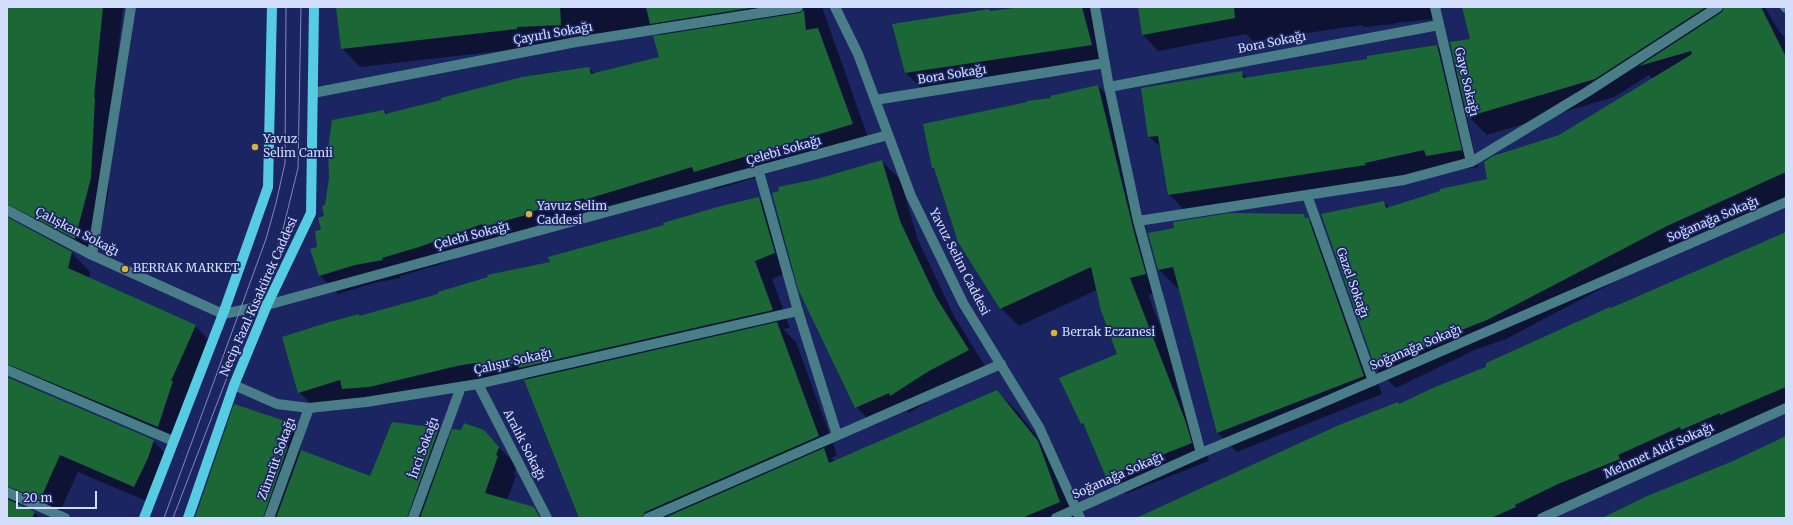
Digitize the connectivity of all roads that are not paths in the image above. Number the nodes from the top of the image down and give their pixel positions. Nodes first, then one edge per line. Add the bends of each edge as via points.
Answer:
1 (131, 7) edge
2 (272, 7) edge
3 (314, 7) edge
4 (798, 7) edge
5 (835, 7) edge
6 (1095, 7) edge
7 (1435, 7) edge
8 (1718, 7) edge
9 (1439, 25) junction
10 (1105, 63) junction
11 (1109, 87) junction
12 (313, 93) junction
13 (876, 100) junction
14 (888, 135) junction
15 (1471, 162) junction
16 (759, 172) junction
17 (1307, 195) junction
18 (1786, 202) edge
19 (7, 210) edge
20 (1138, 221) junction
21 (92, 256) junction
22 (267, 305) junction
23 (798, 311) junction
24 (223, 314) junction
25 (1001, 364) junction
26 (7, 370) edge
27 (1373, 381) junction
28 (478, 384) junction
29 (234, 385) junction
30 (461, 387) junction
31 (309, 408) junction
32 (1786, 408) edge
33 (837, 435) junction
34 (173, 441) junction
35 (1201, 453) junction
36 (7, 492) edge
37 (1076, 508) junction
38 (65, 518) edge
39 (144, 518) edge
40 (188, 518) edge
41 (269, 518) edge
42 (413, 518) edge
43 (547, 518) edge
44 (648, 518) edge
45 (1056, 518) edge
46 (1080, 518) edge
47 (1542, 518) edge

1 - 21 street
2 - 24 main road, Necip Fazıl Kısakürek Caddesi via 268,187
3 - 12 main road, Necip Fazıl Kısakürek Caddesi
4 - 12 street, Çayırlı Sokağı via 576,42
5 - 13 street, Yavuz Selim Caddesi via 858,54
6 - 10 street
7 - 9 street, Gaye Sokağı
8 - 15 street via 1587,92
9 - 11 street, Bora Sokağı
9 - 15 street, Gaye Sokağı
10 - 11 street
10 - 13 street, Bora Sokağı
11 - 20 street
12 - 22 main road, Necip Fazıl Kısakürek Caddesi via 311,213
13 - 14 street, Yavuz Selim Caddesi
14 - 16 street, Çelebi Sokağı
14 - 25 street, Yavuz Selim Caddesi via 911,196 962,303
15 - 17 street via 1404,180
16 - 22 street, Çelebi Sokağı
16 - 23 street
17 - 20 street
17 - 27 street, Gazel Sokağı
18 - 27 street, Soğanağa Sokağı
19 - 21 street, Çalışkan Sokağı
20 - 35 street
21 - 24 street, Çalışkan Sokağı
22 - 24 street, Çelebi Sokağı
22 - 29 main road, Necip Fazıl Kısakürek Caddesi
23 - 28 street, Çalışır Sokağı
23 - 33 street
24 - 34 main road, Necip Fazıl Kısakürek Caddesi
25 - 33 street
25 - 37 street, Yavuz Selim Caddesi via 1039,427
26 - 34 street
27 - 35 street, Soğanağa Sokağı
28 - 30 street, Çalışır Sokağı
28 - 43 street, Aralık Sokağı
29 - 31 street, Çalışır Sokağı via 277,404
29 - 40 main road, Necip Fazıl Kısakürek Caddesi
30 - 31 street, Çalışır Sokağı
30 - 42 street, İnci Sokağı
31 - 41 street, Zümrüt Sokağı
32 - 47 street, Mehmet Akif Sokağı
33 - 44 street
34 - 39 main road, Necip Fazıl Kısakürek Caddesi
35 - 37 street, Soğanağa Sokağı
36 - 38 street
37 - 45 street, Soğanağa Sokağı
37 - 46 street, Yavuz Selim Caddesi

